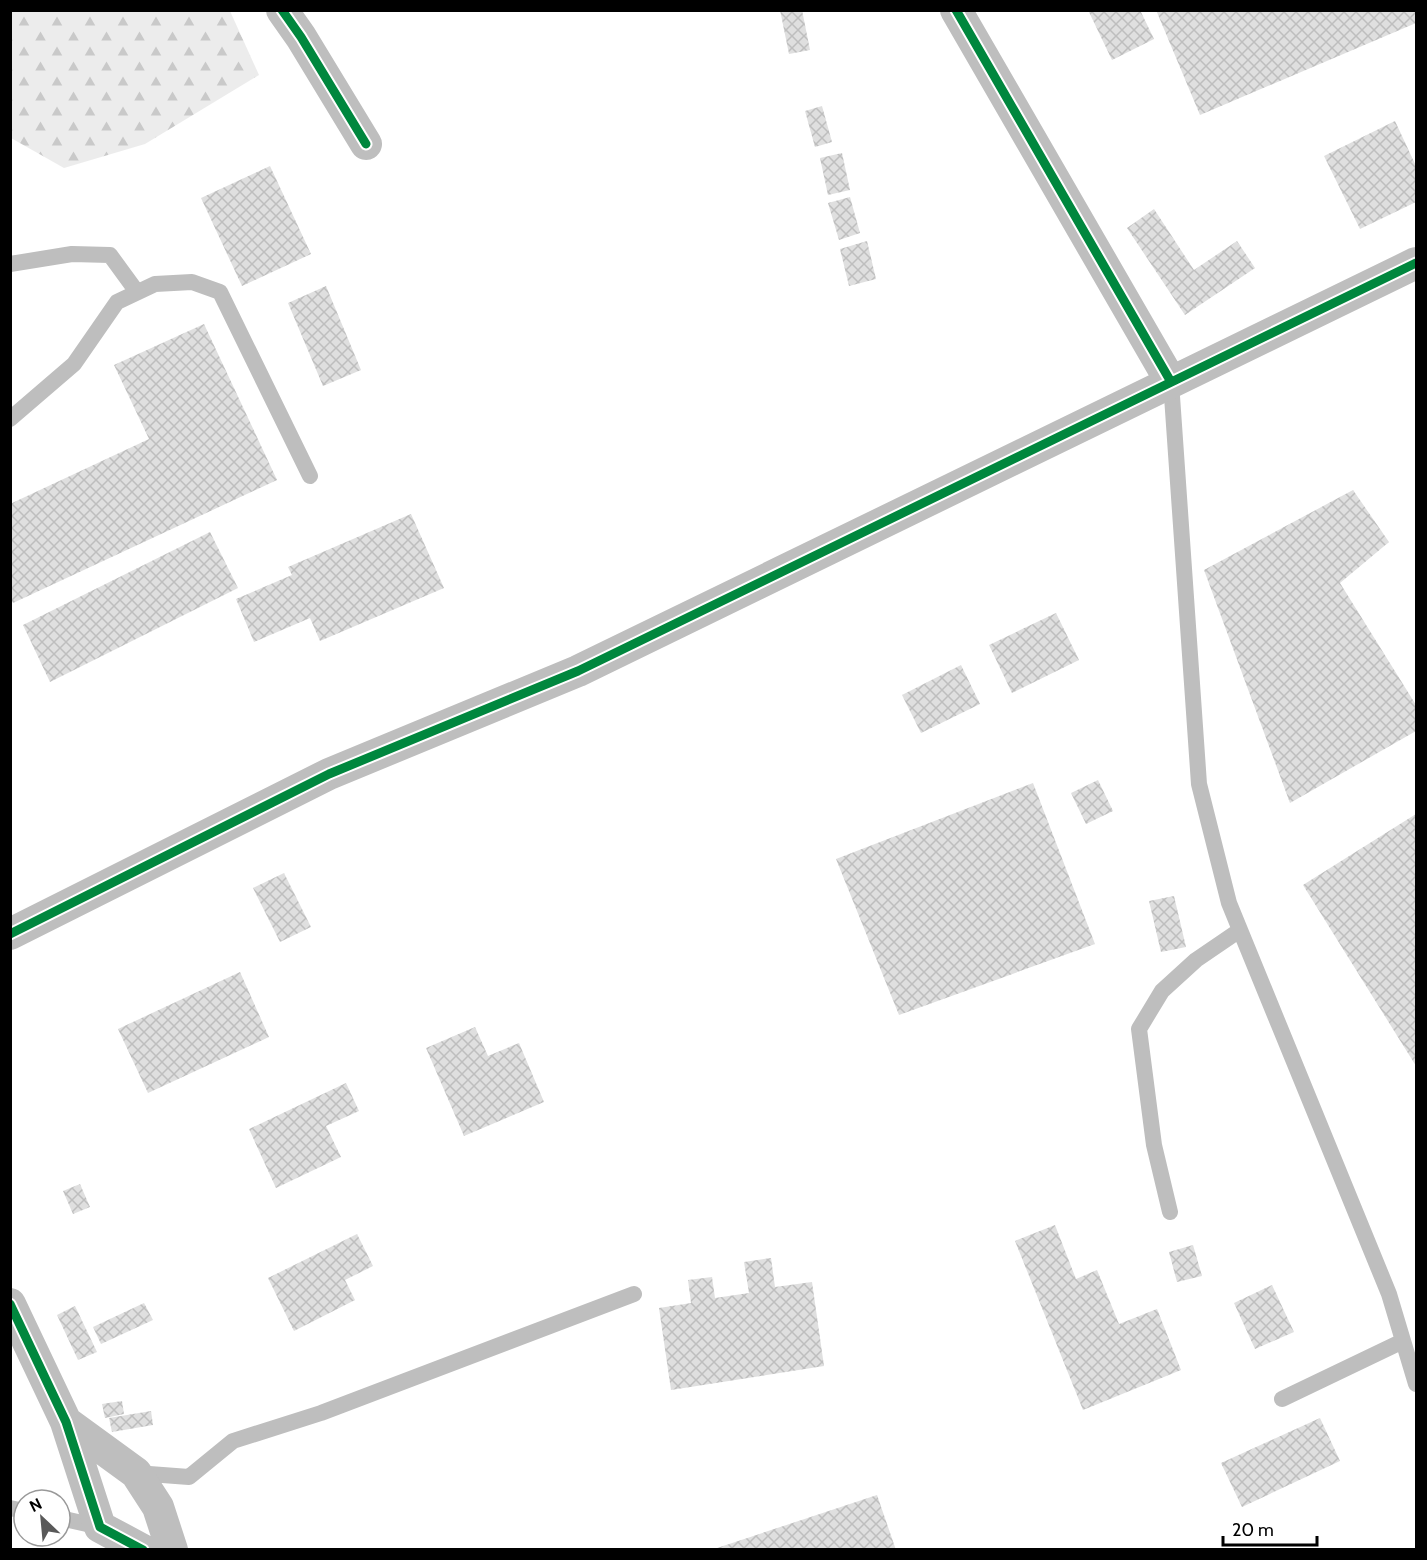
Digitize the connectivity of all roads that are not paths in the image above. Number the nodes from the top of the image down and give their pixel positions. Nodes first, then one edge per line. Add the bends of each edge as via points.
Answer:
1 (282, 10) edge
2 (956, 10) edge
3 (366, 144) dead end
4 (1416, 263) edge
5 (10, 264) edge
6 (137, 292) junction
7 (1171, 382) junction
8 (10, 419) edge
9 (310, 476) dead end
10 (1240, 930) junction
11 (10, 934) edge
12 (1170, 1212) dead end
13 (634, 1294) dead end
14 (10, 1304) edge
15 (1403, 1341) junction
16 (1416, 1384) edge
17 (1282, 1399) dead end
18 (66, 1422) junction
19 (136, 1473) junction
20 (72, 1521) edge
21 (100, 1527) junction
22 (143, 1550) edge
23 (172, 1550) edge

1 - 3 street
2 - 7 street
4 - 7 street
5 - 6 lane via 72,254 110,255
6 - 8 lane via 117,302 74,363
6 - 9 lane via 155,284 192,282 220,292
7 - 10 lane via 1199,784 1229,903
7 - 11 street via 578,671 329,774
10 - 12 lane via 1196,960 1162,991 1139,1029 1154,1145
10 - 15 lane via 1389,1294
13 - 19 lane via 321,1413 233,1441 189,1477
14 - 18 street
15 - 16 lane
15 - 17 lane
18 - 19 street
18 - 21 street
19 - 23 street via 158,1507
20 - 21 lane
21 - 22 street

